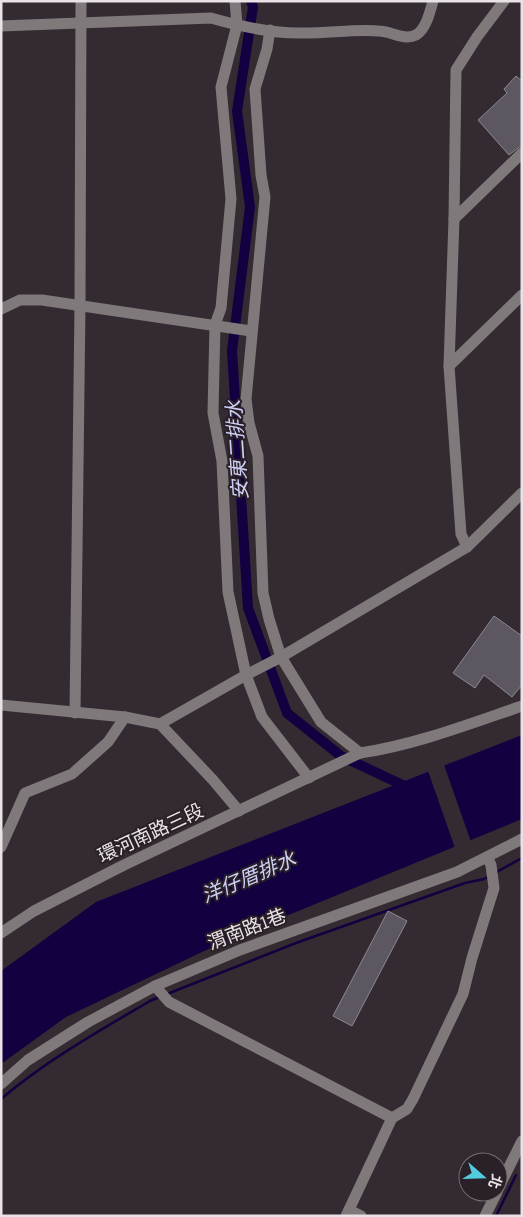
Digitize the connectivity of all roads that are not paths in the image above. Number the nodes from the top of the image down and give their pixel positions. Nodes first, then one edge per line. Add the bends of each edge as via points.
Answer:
1 (81, 1) edge
2 (235, 1) edge
3 (433, 1) edge
4 (504, 1) edge
5 (81, 23) junction
6 (238, 25) junction
7 (1, 26) edge
8 (270, 30) junction
9 (522, 152) edge
10 (454, 219) junction
11 (522, 295) edge
12 (80, 305) junction
13 (1, 309) edge
14 (217, 326) junction
15 (252, 330) junction
16 (450, 366) junction
17 (522, 493) edge
18 (467, 547) junction
19 (278, 658) junction
20 (249, 673) junction
21 (1, 706) edge
22 (522, 706) edge
23 (74, 713) junction
24 (126, 717) junction
25 (160, 724) junction
26 (360, 753) junction
27 (314, 775) junction
28 (239, 811) junction
29 (522, 839) edge
30 (1, 847) edge
31 (487, 857) junction
32 (1, 933) edge
33 (156, 986) junction
34 (1, 1084) edge
35 (392, 1118) junction
36 (522, 1141) edge
37 (518, 1161) edge
38 (508, 1175) edge
39 (492, 1202) edge
40 (348, 1213) edge
41 (361, 1216) edge
42 (485, 1216) edge

1 - 5 street
2 - 6 street
3 - 8 street via 420,31 405,38 380,30 297,34
4 - 10 street via 456,70
5 - 6 street via 211,18
5 - 7 street
5 - 12 street
6 - 8 street
6 - 14 street via 221,87 231,199
8 - 15 street via 255,88 265,197
9 - 10 street
10 - 16 street
11 - 16 street
12 - 13 street via 20,300
12 - 14 street
12 - 23 street
14 - 15 street
14 - 20 street via 213,413 222,461 228,592
15 - 19 street via 246,399 258,456 263,593
16 - 18 street via 461,534
17 - 18 street
18 - 19 street
19 - 20 street
19 - 26 street via 321,722
20 - 25 street
20 - 27 street via 262,717
21 - 23 street
22 - 26 street, 環河南路三段 via 419,740
23 - 24 street
24 - 25 street
24 - 30 street via 108,742 72,774 25,793
25 - 28 street
26 - 27 street, 環河南路三段
27 - 28 street, 環河南路三段
28 - 32 street, 環河南路三段 via 34,911
29 - 31 street, 渭南路1巷
31 - 33 street, 渭南路1巷 via 457,872 240,950
31 - 35 street via 494,888 463,994 413,1099 407,1109
33 - 34 street, 渭南路1巷 via 88,1022 28,1060
33 - 35 street via 169,1002
35 - 40 street
36 - 37 street
37 - 38 street
39 - 42 street
40 - 41 street

